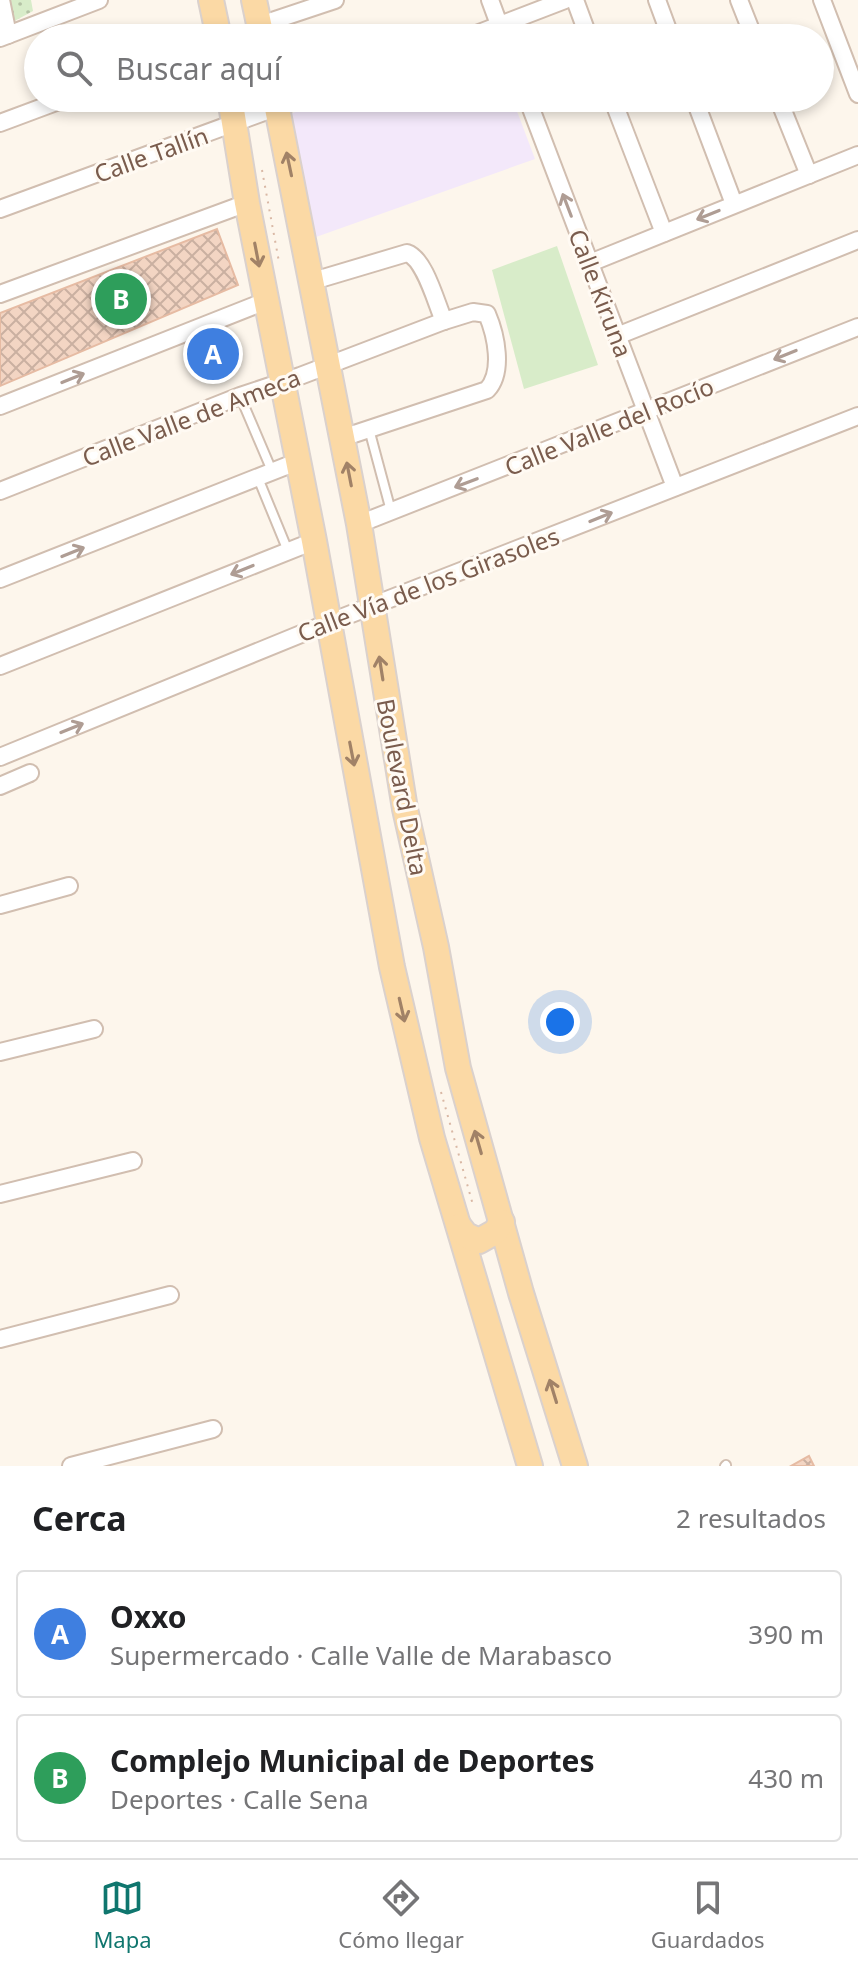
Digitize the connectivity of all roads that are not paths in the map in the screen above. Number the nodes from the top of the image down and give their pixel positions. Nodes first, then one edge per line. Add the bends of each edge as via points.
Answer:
1 (1, 0) edge
2 (99, 0) edge
3 (211, 0) edge
4 (254, 0) edge
5 (335, 0) edge
6 (490, 0) edge
7 (565, 0) edge
8 (575, 0) edge
9 (657, 0) edge
10 (739, 0) edge
11 (822, 0) edge
12 (37, 24) edge
13 (216, 24) edge
14 (259, 24) edge
15 (278, 24) edge
16 (499, 24) edge
17 (518, 24) edge
18 (584, 24) edge
19 (666, 24) edge
20 (748, 24) edge
21 (831, 24) edge
22 (24, 29) edge
23 (834, 31) edge
24 (4, 37) edge
25 (858, 94) edge
26 (29, 112) edge
27 (233, 112) edge
28 (258, 112) edge
29 (278, 112) edge
30 (532, 112) edge
31 (617, 112) edge
32 (699, 112) edge
33 (784, 112) edge
34 (0, 123) edge
35 (235, 123) junction
36 (858, 155) edge
37 (809, 175) junction
38 (247, 203) junction
39 (734, 204) junction
40 (0, 209) edge
41 (664, 233) junction
42 (858, 240) edge
43 (590, 263) junction
44 (313, 281) junction
45 (0, 294) edge
46 (266, 301) junction
47 (444, 321) junction
48 (858, 327) edge
49 (617, 336) junction
50 (327, 365) junction
51 (283, 382) junction
52 (240, 396) junction
53 (0, 406) edge
54 (646, 411) junction
55 (858, 416) edge
56 (369, 429) junction
57 (342, 438) junction
58 (299, 461) junction
59 (265, 475) junction
60 (675, 487) junction
61 (0, 491) edge
62 (391, 511) junction
63 (359, 524) junction
64 (314, 541) junction
65 (288, 551) junction
66 (0, 579) edge
67 (371, 606) junction
68 (328, 623) junction
69 (0, 666) edge
70 (0, 757) edge
71 (30, 773) dead end
72 (0, 786) edge
73 (69, 886) dead end
74 (0, 905) edge
75 (94, 1029) dead end
76 (0, 1052) edge
77 (133, 1161) dead end
78 (0, 1194) edge
79 (502, 1222) junction
80 (459, 1226) junction
81 (521, 1293) junction
82 (170, 1295) dead end
83 (481, 1301) junction
84 (0, 1339) edge
85 (213, 1429) dead end
86 (71, 1466) edge
87 (530, 1466) edge
88 (575, 1466) edge

1 - 24 street
2 - 12 street
3 - 13 main road
4 - 14 main road
5 - 15 street
6 - 16 street
7 - 17 street
8 - 18 street
9 - 19 street
10 - 20 street
11 - 21 street
22 - 24 street
23 - 25 street
26 - 34 street
27 - 35 main road, Boulevard Delta
28 - 35 street, Calle Tallín
44 -> 29 main road, Boulevard Delta
43 -> 30 street, Calle Kiruna
31 - 41 street
32 - 39 street
33 - 37 street
35 - 38 main road, Boulevard Delta
35 - 40 street, Calle Tallín
36 - 37 street
37 - 39 street
38 - 45 street
38 -> 46 main road, Boulevard Delta
39 -> 41 street
41 - 43 street
42 - 49 street
43 - 49 street, Calle Kiruna
44 - 47 street via 407,253 417,258
44 - 50 main road, Boulevard Delta
46 - 51 main road, Boulevard Delta
53 -> 46 street
47 - 50 street, Calle Valle de Ameca
47 - 56 street, Calle Valle de Ameca via 473,312 487,314 495,380 481,393
48 -> 54 street, Calle Valle del Rocío
49 - 54 street, Calle Kiruna
50 - 51 street, Calle Valle de Ameca
50 - 57 main road, Boulevard Delta
51 - 52 street, Calle Valle de Ameca
51 - 58 main road, Boulevard Delta
52 - 59 lane
52 - 61 street, Calle Valle de Ameca
54 - 60 street, Calle Kiruna
54 -> 62 street, Calle Valle del Rocío
55 - 60 street, Calle Vía de los Girasoles
56 - 57 street
56 - 62 lane
63 -> 57 main road, Boulevard Delta
58 - 59 street
58 - 64 main road, Boulevard Delta
59 - 65 lane
66 -> 59 street
67 -> 60 street, Calle Vía de los Girasoles
62 - 63 street, Calle Valle del Rocío
63 - 67 main road, Boulevard Delta
64 - 65 street
64 - 68 main road, Boulevard Delta
65 -> 69 street
67 - 68 street, Calle Vía de los Girasoles
79 -> 67 main road, Boulevard Delta via 458,1068 405,809
70 -> 68 street, Calle Vía de los Girasoles
68 -> 80 main road, Boulevard Delta via 392,967 432,1138
71 - 72 street
73 - 74 street
75 - 76 street
77 - 78 street
79 - 80 main road via 479,1241
79 - 81 main road, Boulevard Delta
80 - 83 main road, Boulevard Delta
81 - 83 main road via 505,1272 495,1269 485,1279
88 -> 81 main road, Boulevard Delta
82 - 84 street
83 - 87 main road, Boulevard Delta
85 - 86 street

